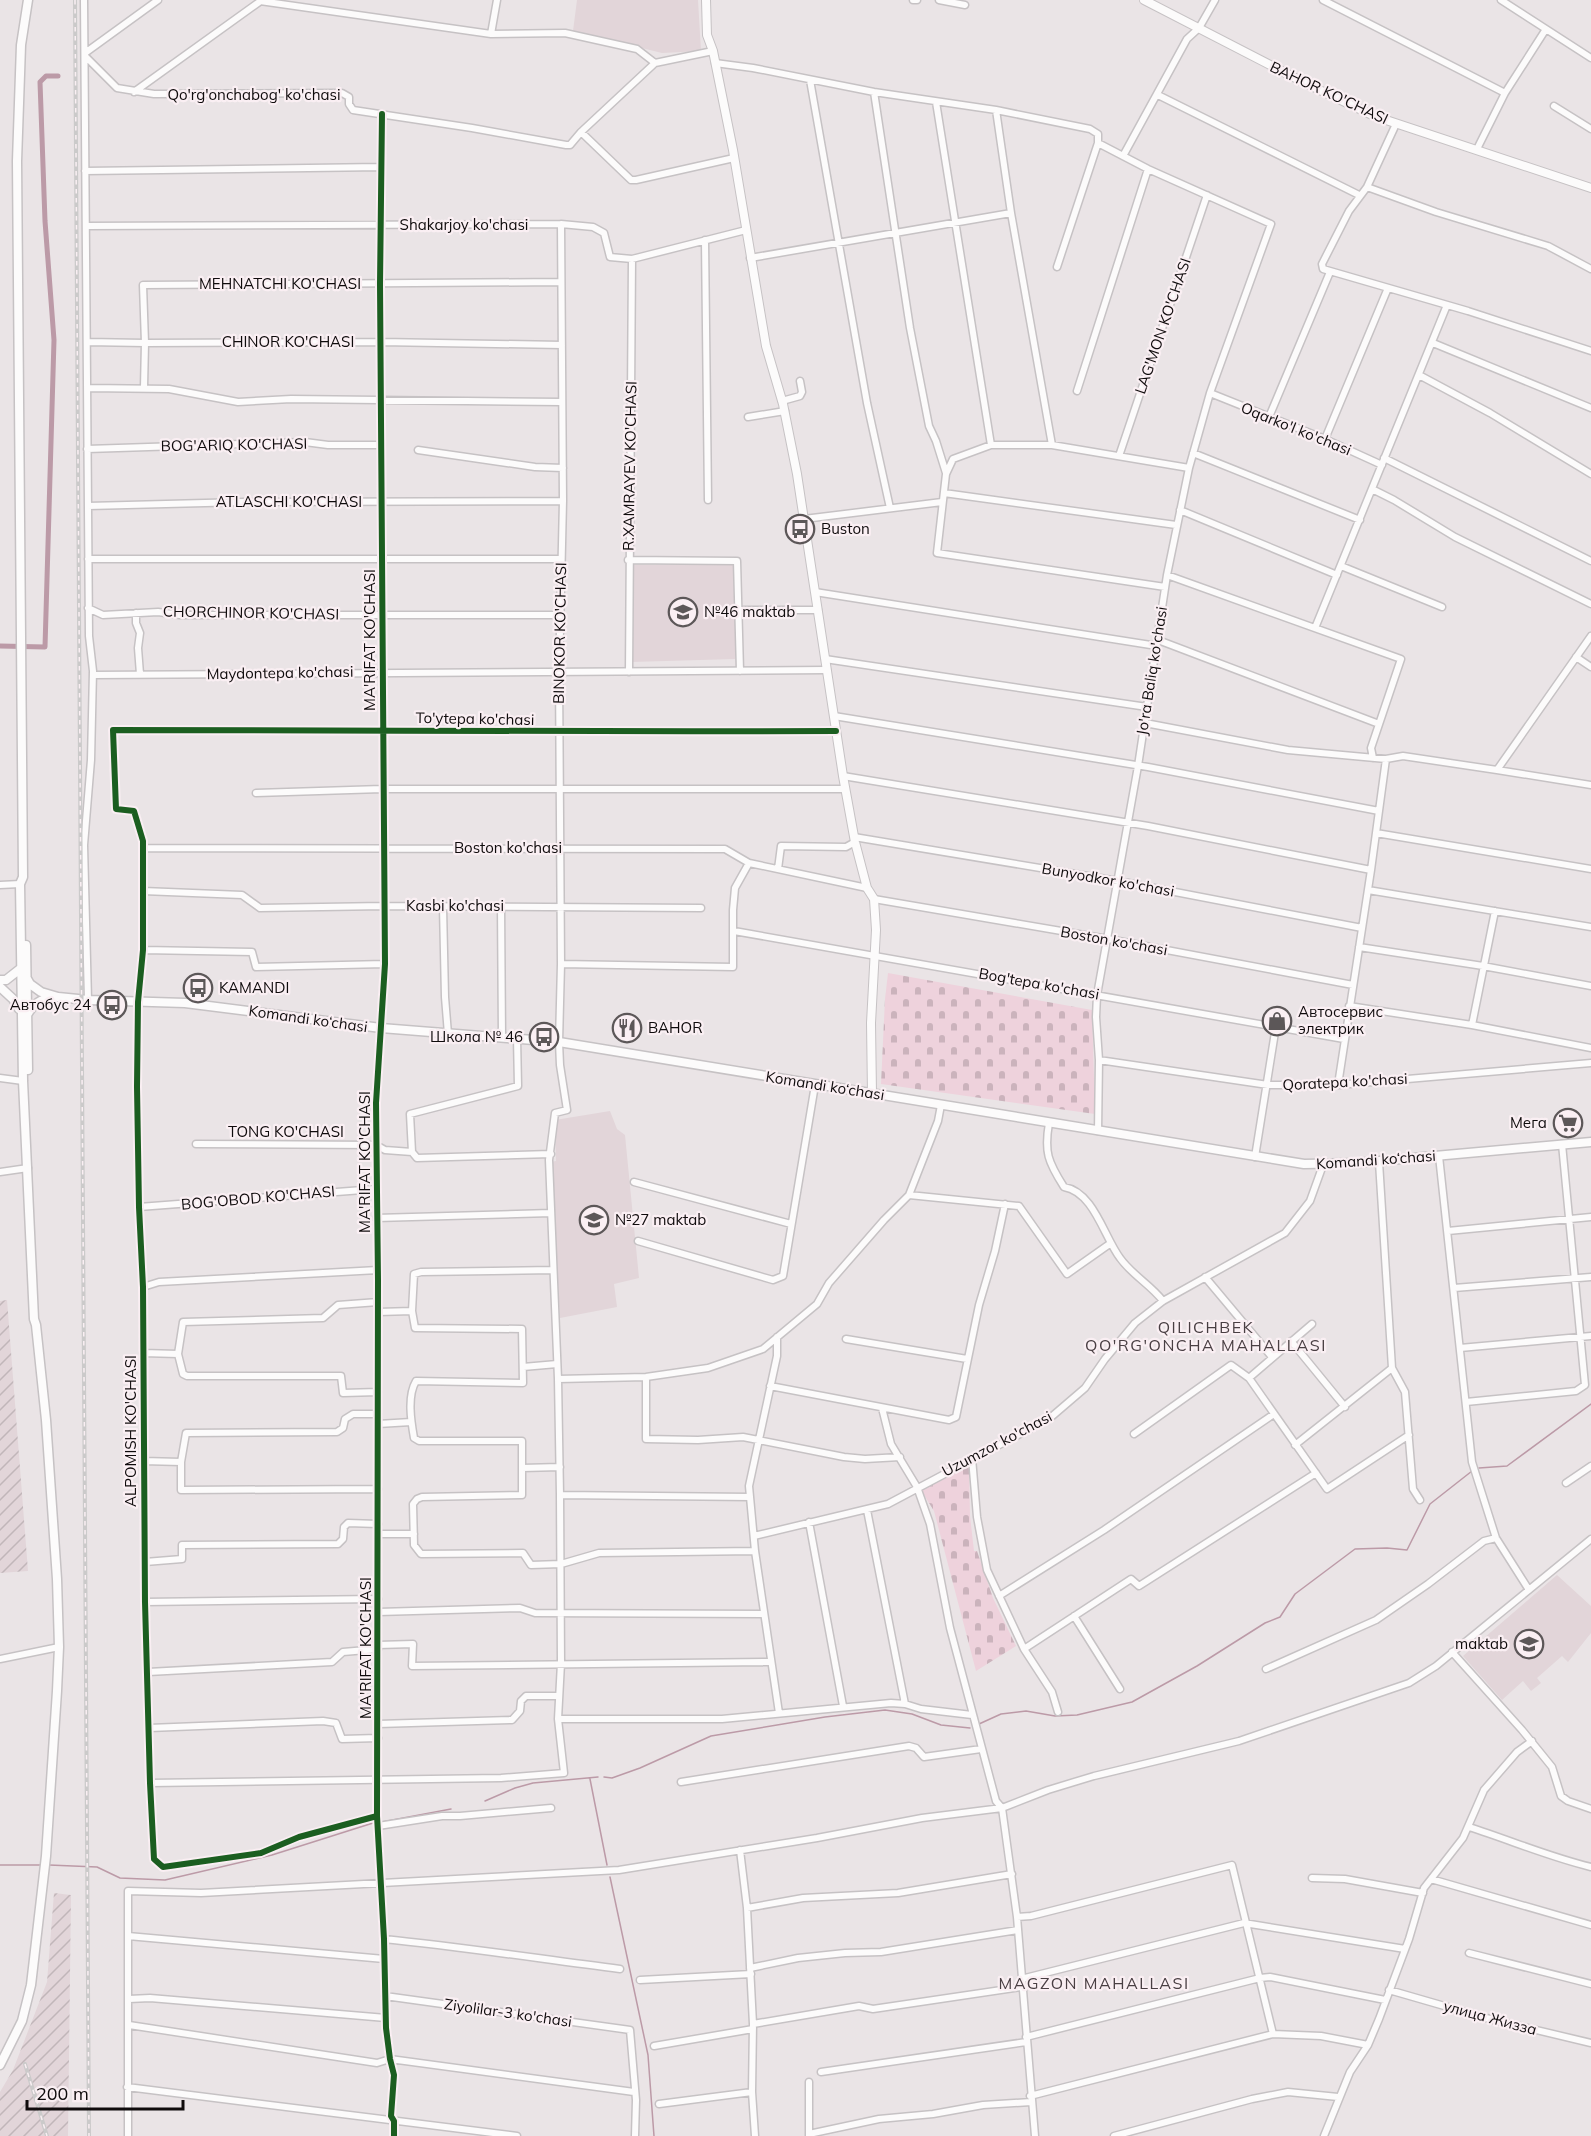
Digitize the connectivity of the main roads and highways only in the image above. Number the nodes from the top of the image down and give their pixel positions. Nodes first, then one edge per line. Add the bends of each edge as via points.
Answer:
1 (28, 0) edge
2 (21, 881) junction
3 (20, 969) junction
4 (26, 977) junction
5 (0, 980) edge
6 (0, 987) edge
7 (58, 997) junction
8 (24, 1014) junction
9 (1591, 1142) edge
10 (36, 1325) junction
11 (0, 2065) edge

1 - 2 main road via 21,45 17,161
2 - 3 main road
2 - 4 main road via 26,885
3 - 5 main road
3 - 8 main road
4 - 7 main road, Komandi ko‘chasi via 40,992
4 - 8 main road
6 - 8 main road
7 - 8 main road, Komandi ko‘chasi via 40,999
7 - 9 main road, Komandi ko‘chasi via 207,1005 381,1028 559,1042 1304,1164 1379,1162
8 - 10 main road via 23,1081
8 - 10 main road via 39,1319
10 - 11 main road via 59,1647 46,1857 31,1985 22,2020

